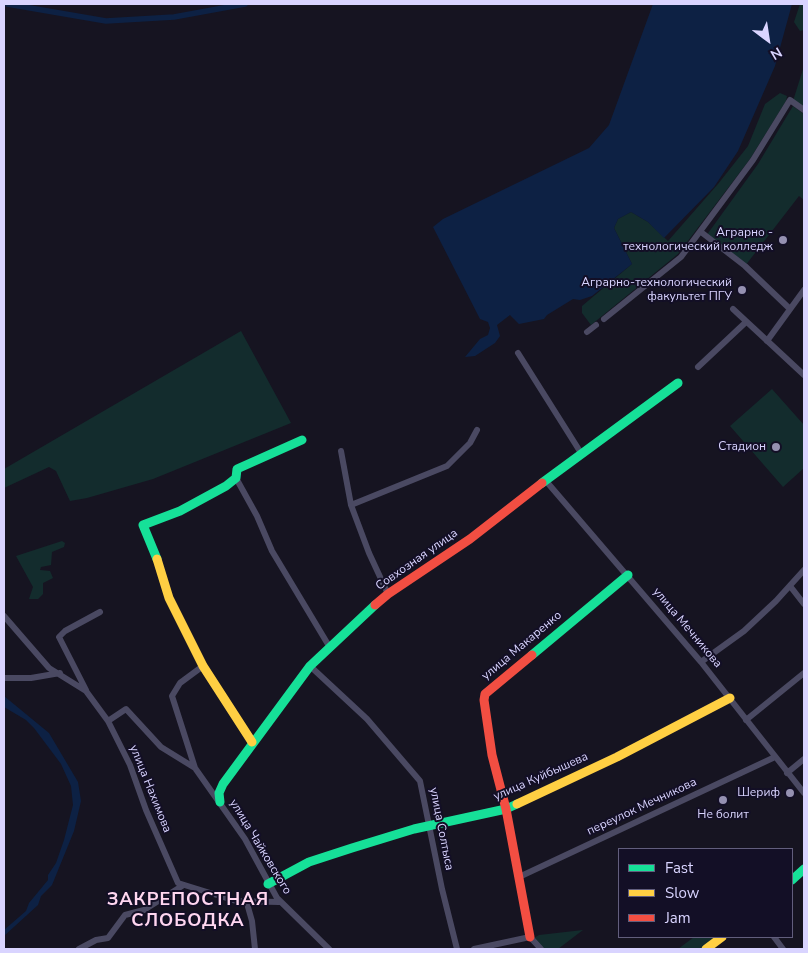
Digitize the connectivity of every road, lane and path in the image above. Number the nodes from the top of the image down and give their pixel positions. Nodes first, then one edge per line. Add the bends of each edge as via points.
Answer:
1 (804, 110) edge
2 (701, 232) junction
3 (804, 290) edge
4 (733, 309) dead end
5 (790, 309) junction
6 (604, 319) dead end
7 (746, 322) junction
8 (596, 325) dead end
9 (587, 332) dead end
10 (767, 341) junction
11 (518, 353) dead end
12 (698, 368) dead end
13 (804, 375) edge
14 (678, 383) dead end
15 (477, 430) dead end
16 (302, 440) dead end
17 (341, 451) dead end
18 (580, 453) junction
19 (236, 478) junction
20 (546, 481) junction
21 (351, 505) junction
22 (804, 570) edge
23 (628, 575) junction
24 (790, 586) junction
25 (388, 594) junction
26 (804, 604) edge
27 (100, 612) dead end
28 (4, 616) edge
29 (329, 646) junction
30 (701, 662) junction
31 (204, 666) junction
32 (310, 666) junction
33 (60, 673) junction
34 (804, 673) edge
35 (4, 678) edge
36 (86, 691) junction
37 (730, 698) junction
38 (746, 720) junction
39 (108, 721) junction
40 (252, 742) junction
41 (775, 757) junction
42 (804, 759) edge
43 (195, 768) junction
44 (787, 773) junction
45 (804, 793) edge
46 (220, 802) junction
47 (506, 809) junction
48 (430, 825) junction
49 (804, 870) edge
50 (519, 877) junction
51 (793, 879) edge
52 (268, 884) junction
53 (182, 886) junction
54 (246, 900) junction
55 (280, 902) junction
56 (530, 937) junction
57 (721, 938) edge
58 (775, 938) edge
59 (79, 949) edge
60 (255, 949) edge
61 (329, 949) edge
62 (457, 949) edge
63 (474, 949) edge
64 (541, 949) edge
65 (706, 949) edge
66 (783, 949) edge

1 - 2 street via 790,100 753,160
2 - 5 street via 745,266
2 - 6 street via 681,256
3 - 5 street
4 - 7 street
5 - 10 street
7 - 10 street
7 - 12 street
8 - 9 street
10 - 13 street
11 - 18 street
14 - 18 street, Совхозная улица
15 - 21 street via 470,443 448,466
16 - 19 street via 237,469
17 - 21 street
18 - 20 street, Совхозная улица
19 - 29 street via 272,551
19 - 31 street via 180,511 143,525 168,598
20 - 23 street, улица Мечникова
20 - 25 street, Совхозная улица via 470,539
21 - 25 street
22 - 24 street
23 - 30 street, улица Мечникова
23 - 47 street, улица Макаренко via 485,694 492,755
24 - 26 street
24 - 30 street via 744,631
25 - 29 street, Совхозная улица
27 - 36 street via 58,637
28 - 33 street, улица Нахимова via 49,668
29 - 32 street, Совхозная улица
30 - 37 street, улица Мечникова
31 - 40 street
31 - 43 street via 180,683 172,696
32 - 40 street, Совхозная улица
32 - 48 street, улица Солтыса via 367,718 411,769 420,781
33 - 35 street
33 - 36 street, улица Нахимова
34 - 38 street
36 - 39 street, улица Нахимова
37 - 38 street, улица Мечникова
37 - 47 street, улица Куйбышева via 617,757
38 - 41 street, улица Мечникова
39 - 43 street, улица Чайковского via 126,709 161,747
39 - 53 street, улица Нахимова via 130,765 174,878
40 - 46 street, Совхозная улица via 223,784
41 - 44 street, улица Мечникова
41 - 50 street, переулок Мечникова
42 - 44 street
43 - 46 street, улица Чайковского
44 - 45 street, улица Мечникова
46 - 52 street, улица Чайковского
47 - 48 street, улица Куйбышева
47 - 50 street, улица Макаренко
48 - 52 street, улица Куйбышева via 310,862
48 - 62 street, улица Солтыса
49 - 51 street
50 - 56 street, улица Макаренко
52 - 55 street, улица Чайковского
53 - 54 street via 236,901
53 - 59 street via 144,910 125,915 108,938
54 - 55 street
54 - 60 street
55 - 61 street, улица Чайковского
56 - 63 street
56 - 64 street
57 - 65 street
58 - 66 street

